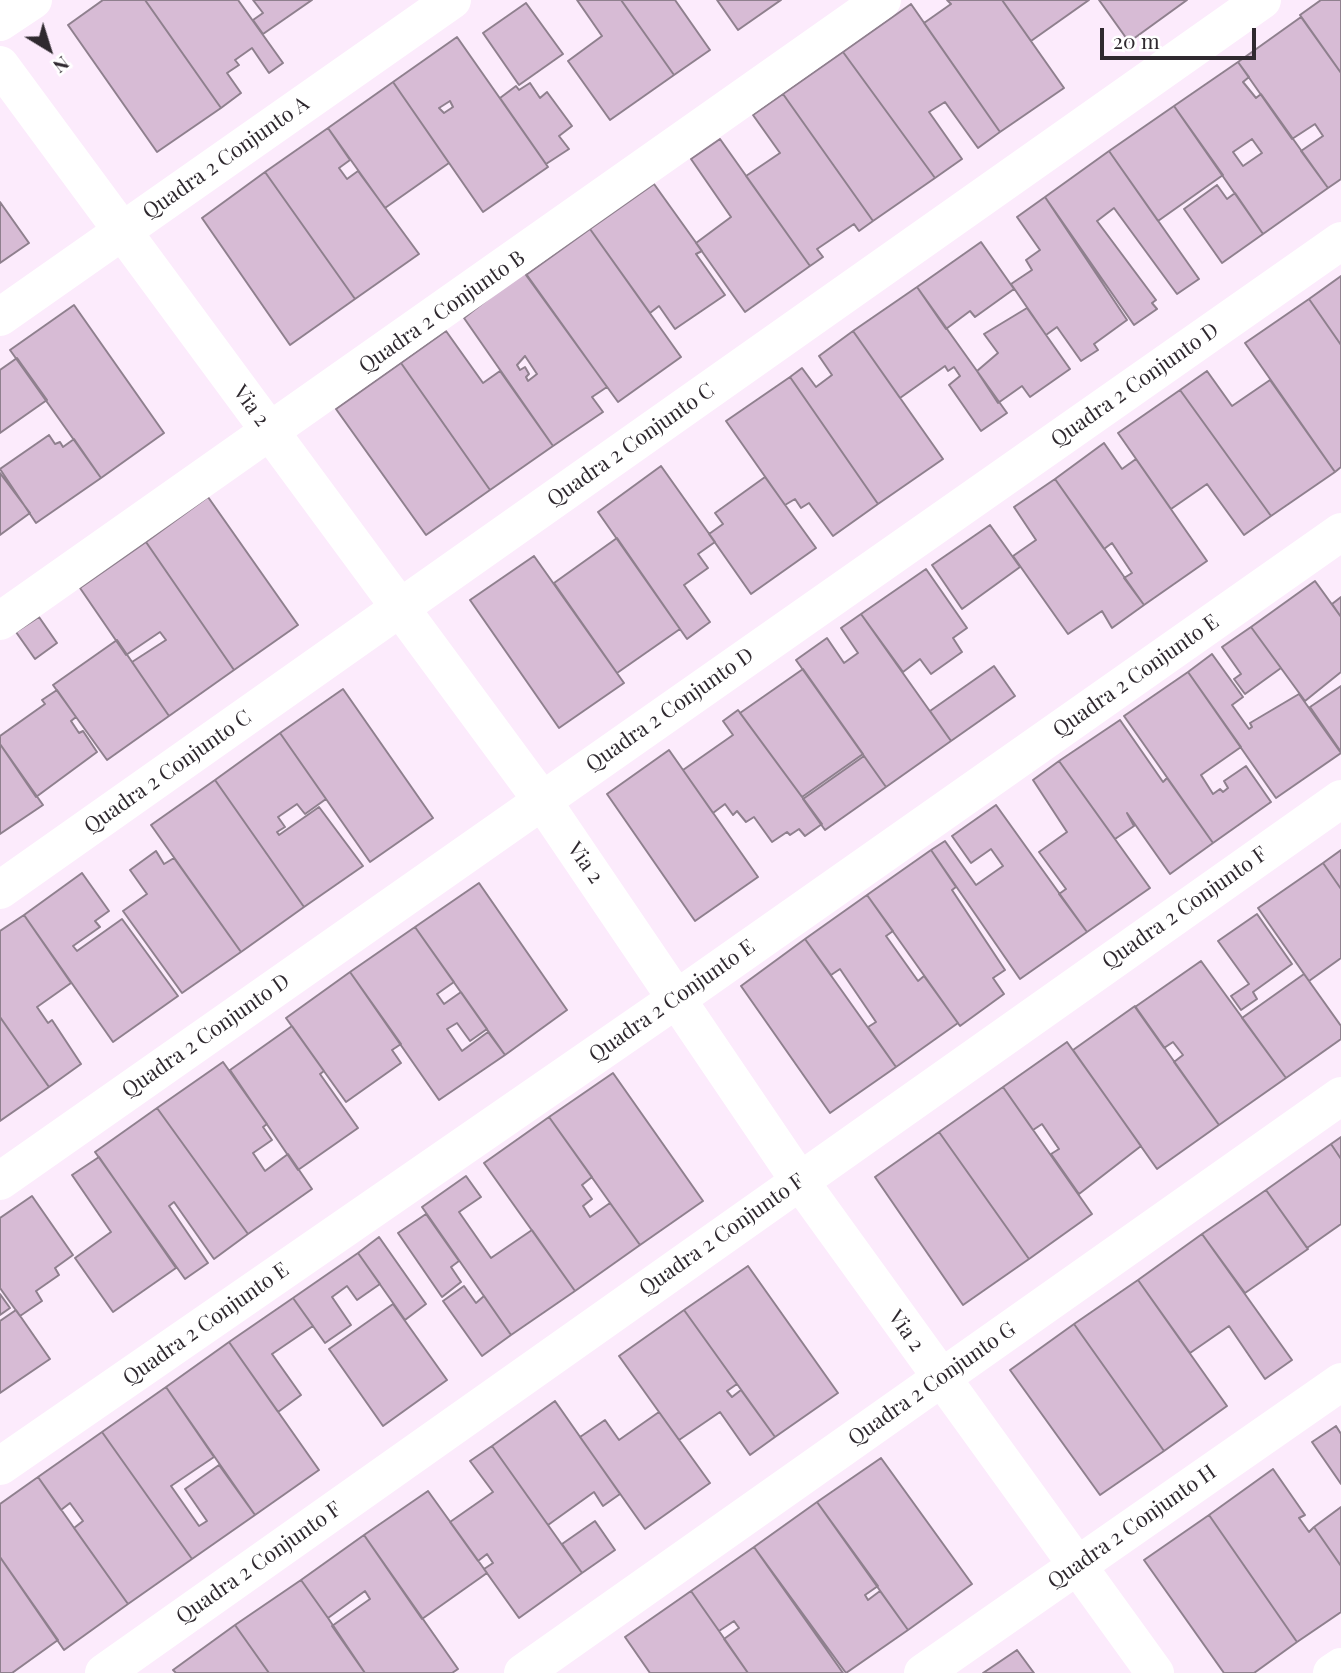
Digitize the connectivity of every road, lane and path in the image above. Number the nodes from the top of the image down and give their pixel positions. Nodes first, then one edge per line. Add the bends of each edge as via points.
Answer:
1 (33, 0) edge
2 (452, 0) edge
3 (882, 0) edge
4 (1262, 0) edge
5 (0, 22) edge
6 (0, 65) edge
7 (123, 230) junction
8 (1341, 241) edge
9 (0, 317) edge
10 (271, 433) junction
11 (1341, 532) edge
12 (399, 609) junction
13 (0, 621) edge
14 (541, 799) junction
15 (1341, 799) edge
16 (0, 890) edge
17 (678, 998) junction
18 (1341, 1096) edge
19 (799, 1180) junction
20 (0, 1181) edge
21 (940, 1378) junction
22 (1341, 1382) edge
23 (0, 1466) edge
24 (1079, 1564) junction
25 (1341, 1667) edge
26 (104, 1673) edge
27 (523, 1673) edge
28 (923, 1673) edge
29 (1155, 1673) edge
30 (1332, 1673) edge

1 - 5 street
2 - 7 street, Quadra 2 Conjunto A
3 - 10 street, Quadra 2 Conjunto B
4 - 12 street, Quadra 2 Conjunto C
6 - 7 street, Via 2
7 - 9 street, Quadra 2 Conjunto A
7 - 10 street, Via 2
8 - 14 street, Quadra 2 Conjunto D
10 - 12 street, Via 2
10 - 13 street, Quadra 2 Conjunto B
11 - 17 street, Quadra 2 Conjunto E
12 - 14 street, Via 2
12 - 16 street, Quadra 2 Conjunto C
14 - 17 street, Via 2
14 - 20 street, Quadra 2 Conjunto D
15 - 19 street, Quadra 2 Conjunto F
17 - 19 street, Via 2
17 - 23 street, Quadra 2 Conjunto E
18 - 21 street, Quadra 2 Conjunto G
19 - 21 street, Via 2
19 - 26 street, Quadra 2 Conjunto F
21 - 24 street, Via 2
21 - 27 street, Quadra 2 Conjunto G
22 - 24 street, Quadra 2 Conjunto H
24 - 28 street, Quadra 2 Conjunto H
24 - 29 street, Via 2
25 - 30 street

